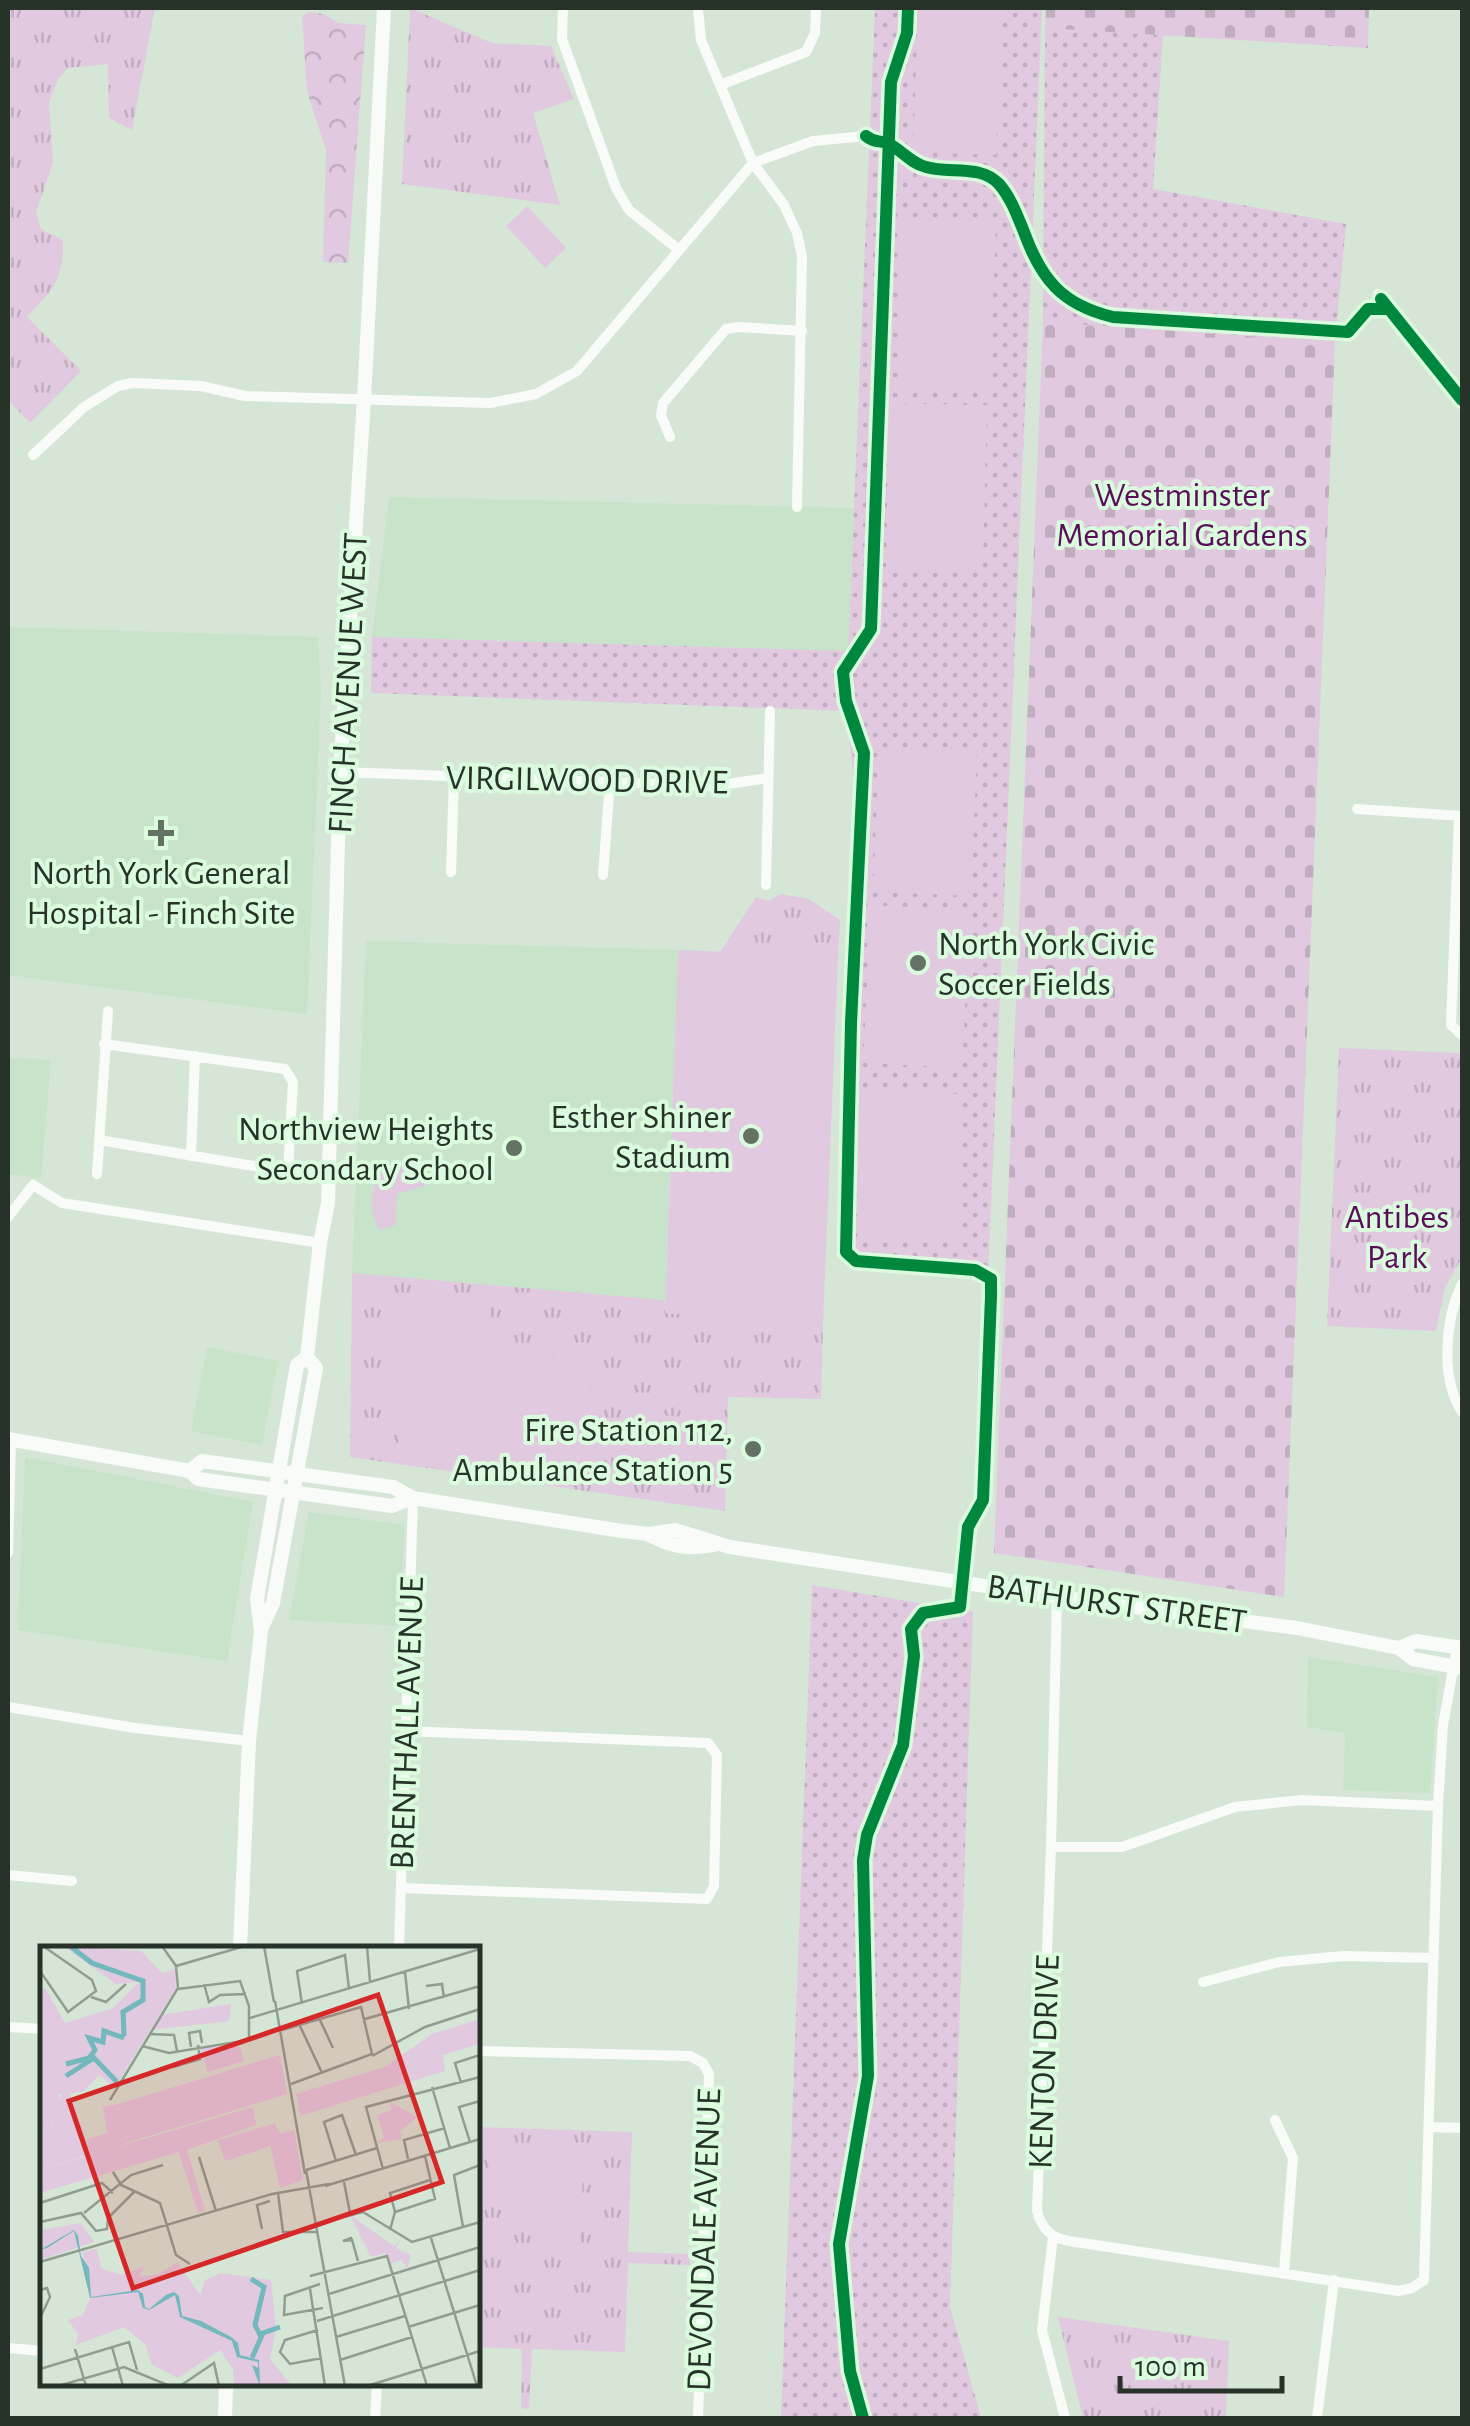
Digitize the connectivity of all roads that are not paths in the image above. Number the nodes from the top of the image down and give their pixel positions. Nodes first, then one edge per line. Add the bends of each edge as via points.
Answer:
1 (384, 8) edge
2 (563, 8) edge
3 (698, 8) edge
4 (816, 8) edge
5 (720, 85) junction
6 (866, 136) dead end
7 (753, 163) junction
8 (679, 250) junction
9 (1378, 294) dead end
10 (802, 331) junction
11 (364, 400) junction
12 (1462, 400) edge
13 (670, 436) dead end
14 (33, 455) dead end
15 (796, 506) dead end
16 (770, 711) dead end
17 (340, 772) junction
18 (454, 776) junction
19 (768, 778) junction
20 (610, 782) junction
21 (1358, 809) dead end
22 (1461, 816) edge
23 (451, 872) dead end
24 (604, 875) dead end
25 (766, 884) dead end
26 (108, 1010) dead end
27 (1462, 1035) edge
28 (104, 1044) junction
29 (196, 1056) junction
30 (99, 1140) junction
31 (191, 1156) junction
32 (288, 1171) junction
33 (330, 1172) junction
34 (97, 1174) dead end
35 (8, 1217) edge
36 (320, 1243) junction
37 (1462, 1284) edge
38 (307, 1358) junction
39 (1462, 1412) edge
40 (9, 1439) edge
41 (190, 1471) junction
42 (278, 1471) junction
43 (297, 1474) junction
44 (275, 1490) junction
45 (293, 1493) junction
46 (413, 1498) junction
47 (8, 1553) edge
48 (1057, 1597) junction
49 (261, 1631) junction
50 (1460, 1647) edge
51 (1400, 1648) junction
52 (1458, 1668) edge
53 (8, 1708) edge
54 (406, 1731) junction
55 (249, 1742) junction
56 (1438, 1806) junction
57 (1052, 1847) junction
58 (8, 1875) edge
59 (72, 1882) dead end
60 (401, 1888) junction
61 (240, 1946) edge
62 (400, 1946) edge
63 (1434, 1958) junction
64 (1203, 1982) dead end
65 (8, 2027) edge
66 (40, 2030) edge
67 (480, 2051) edge
68 (1275, 2120) dead end
69 (1429, 2127) junction
70 (1462, 2128) edge
71 (1054, 2237) junction
72 (1284, 2272) junction
73 (1334, 2280) junction
74 (8, 2348) edge
75 (40, 2351) edge
76 (226, 2386) edge
77 (377, 2386) edge
78 (225, 2418) edge
79 (375, 2418) edge
80 (698, 2418) edge
81 (1065, 2418) edge
82 (1317, 2418) edge

1 - 11 main road, FINCH AVENUE WEST
2 - 8 street via 562,39 616,188 629,210
3 - 5 street
4 - 5 street via 806,52
5 - 7 street
6 - 7 street via 813,141
7 - 8 street
7 - 10 street via 797,233
8 - 11 street via 577,371 536,394 490,404
9 - 12 street
10 - 13 street via 726,329 664,404
10 - 15 street
11 - 14 street via 238,396 201,386 132,383 84,407
11 - 17 main road, FINCH AVENUE WEST
16 - 19 street, VIRGILWOOD DRIVE
17 - 18 street, VIRGILWOOD DRIVE
17 - 33 main road, FINCH AVENUE WEST
18 - 20 street, VIRGILWOOD DRIVE
18 - 23 street
19 - 20 street, VIRGILWOOD DRIVE via 714,786
19 - 25 street
20 - 24 street
21 - 22 street
22 - 27 street via 1451,1025
26 - 28 street
28 - 29 street
28 - 30 street
29 - 31 street
29 - 32 street via 290,1073
30 - 31 street
30 - 34 street
31 - 32 street
32 - 33 street
33 - 36 main road, FINCH AVENUE WEST
35 - 36 street via 34,1185 62,1203
36 - 38 main road, FINCH AVENUE WEST
37 - 39 street via 1449,1348 1454,1400
38 - 42 main road, FINCH AVENUE WEST via 297,1365
38 - 43 main road, FINCH AVENUE WEST via 316,1368
40 - 41 main road, BATHURST STREET
40 - 47 street
41 - 42 main road, BATHURST STREET via 202,1461
41 - 44 main road, BATHURST STREET via 198,1479
42 - 43 main road, BATHURST STREET
42 - 44 main road, FINCH AVENUE WEST
43 - 45 main road, FINCH AVENUE WEST
43 - 46 main road, BATHURST STREET via 393,1487
44 - 45 main road, BATHURST STREET
44 - 49 main road, FINCH AVENUE WEST via 257,1598
45 - 46 main road, BATHURST STREET via 392,1506
45 - 49 main road, FINCH AVENUE WEST via 273,1603
46 - 48 main road, BATHURST STREET via 649,1534 675,1530 716,1544
46 - 54 street, BRENTHALL AVENUE
48 - 51 main road, BATHURST STREET via 1273,1624
48 - 57 street, KENTON DRIVE
49 - 55 main road, FINCH AVENUE WEST
50 - 51 main road, BATHURST STREET via 1416,1641
50 - 52 street
51 - 52 main road, BATHURST STREET via 1413,1660
52 - 56 street via 1443,1726
53 - 55 street
54 - 60 street, BRENTHALL AVENUE
54 - 60 street via 708,1743 717,1755 714,1886 706,1899
55 - 61 main road, FINCH AVENUE WEST
56 - 57 street via 1302,1800 1234,1808 1122,1847
56 - 63 street
57 - 71 street, KENTON DRIVE via 1037,2211
58 - 59 street
60 - 62 street, BRENTHALL AVENUE
63 - 64 street via 1279,1962
63 - 69 street
65 - 66 street
67 - 80 street, DEVONDALE AVENUE via 690,2056 703,2062 710,2074
68 - 72 street via 1293,2158
69 - 70 street
69 - 73 street via 1424,2280 1398,2291
71 - 72 street
71 - 81 street via 1042,2330
72 - 73 street
73 - 82 street
74 - 75 street
76 - 78 main road
77 - 79 street

